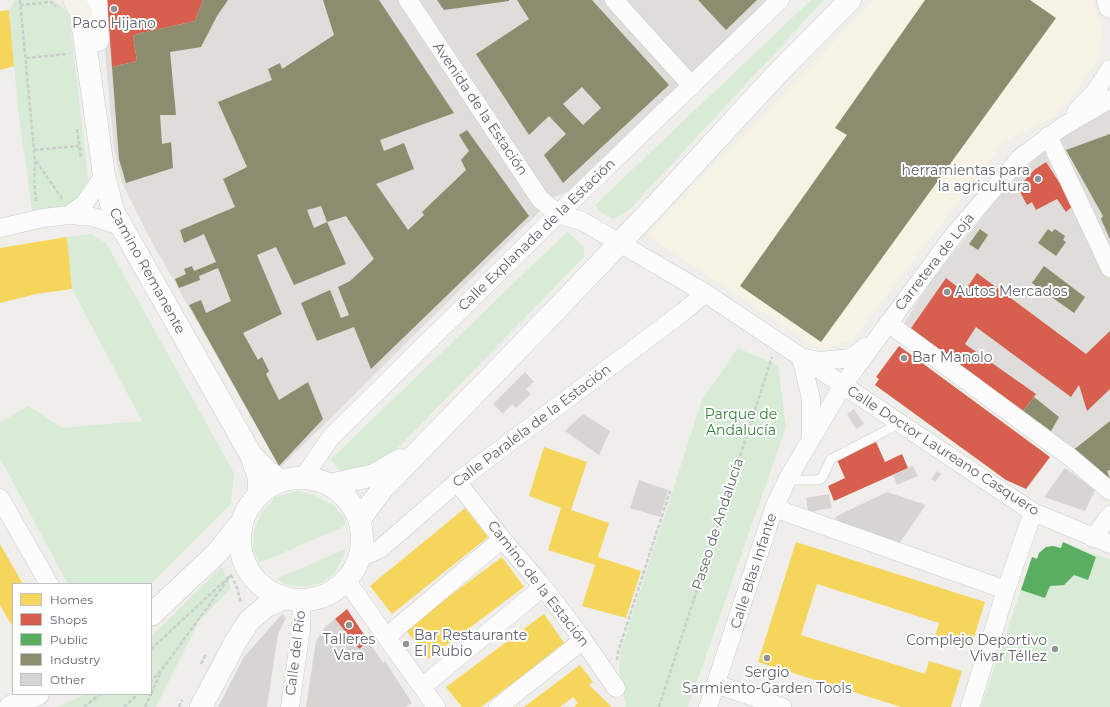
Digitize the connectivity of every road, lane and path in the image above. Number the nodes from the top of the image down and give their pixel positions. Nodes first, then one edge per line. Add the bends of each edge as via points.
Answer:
1 (20, 0) edge
2 (408, 0) edge
3 (614, 0) edge
4 (780, 0) edge
5 (850, 0) edge
6 (1108, 0) edge
7 (76, 4) edge
8 (20, 5) junction
9 (1110, 7) edge
10 (68, 46) dead end
11 (69, 54) junction
12 (26, 58) junction
13 (70, 62) dead end
14 (1110, 68) edge
15 (692, 86) junction
16 (1110, 100) edge
17 (76, 123) dead end
18 (1055, 131) junction
19 (78, 146) junction
20 (34, 150) junction
21 (35, 161) junction
22 (96, 165) junction
23 (43, 204) dead end
24 (63, 209) junction
25 (558, 214) junction
26 (120, 226) junction
27 (0, 228) edge
28 (620, 243) junction
29 (1110, 268) edge
30 (705, 294) junction
31 (883, 330) junction
32 (777, 342) junction
33 (801, 357) junction
34 (842, 385) junction
35 (901, 423) junction
36 (811, 440) junction
37 (427, 444) junction
38 (252, 455) junction
39 (293, 479) junction
40 (787, 480) junction
41 (457, 482) junction
42 (330, 485) junction
43 (670, 491) dead end
44 (1110, 491) edge
45 (259, 494) junction
46 (0, 498) edge
47 (774, 508) junction
48 (1032, 512) junction
49 (1110, 515) edge
50 (359, 520) junction
51 (242, 522) junction
52 (1093, 538) junction
53 (502, 539) junction
54 (1110, 544) edge
55 (359, 558) junction
56 (346, 580) junction
57 (49, 583) edge
58 (543, 587) junction
59 (1006, 590) junction
60 (292, 599) junction
61 (152, 613) edge
62 (386, 636) junction
63 (583, 640) junction
64 (152, 648) edge
65 (161, 672) junction
66 (152, 680) edge
67 (716, 684) junction
68 (616, 688) joint
69 (152, 692) edge
70 (36, 695) edge
71 (99, 695) edge
72 (137, 695) edge
73 (151, 695) edge
74 (427, 700) edge
75 (10, 707) edge
76 (84, 707) edge
77 (124, 707) edge
78 (145, 707) edge
79 (201, 707) edge
80 (290, 707) edge
81 (498, 707) edge
82 (658, 707) edge
83 (708, 707) edge
84 (782, 707) edge
85 (970, 707) edge

1 - 8 path
2 - 25 street, Avenida de la Estación via 540,199
3 - 15 street
4 - 15 street, Calle Explanada de la Estación
5 - 28 street via 776,75
6 - 9 street
7 - 8 path via 51,2
7 - 22 street, Camino Remanente
8 - 12 path
10 - 11 path
11 - 12 path
11 - 13 path
12 - 20 path
14 - 18 street via 1095,92
15 - 25 street, Calle Explanada de la Estación
16 - 18 street, Carretera de Loja
17 - 19 path
18 - 29 street
18 - 31 street, Carretera de Loja via 1020,158 953,236
19 - 20 path
19 - 22 path
20 - 21 path
21 - 23 path via 36,204
21 - 24 path via 64,202
22 - 24 street via 84,204
22 - 26 street, Camino Remanente
24 - 26 street
24 - 27 street via 43,218
25 - 28 street, Calle Doctor Laureano Casquero via 582,221
25 - 39 street, Calle Explanada de la Estación via 331,437
26 - 38 street, Camino Remanente
28 - 30 street, Calle Doctor Laureano Casquero
28 - 37 street
30 - 32 street, Calle Doctor Laureano Casquero
30 - 41 street, Calle Paralela de la Estación
31 - 33 street via 851,358 820,361
31 - 34 street, Carretera de Loja
31 - 44 street via 1070,458
32 - 33 street, Calle Doctor Laureano Casquero
32 - 82 path, Paseo de Andalucía
33 - 34 street, Calle Doctor Laureano Casquero
33 - 36 street via 811,399
34 - 35 street, Calle Doctor Laureano Casquero
34 - 36 street, Carretera de Loja
35 - 40 lane via 830,459 822,478
35 - 48 street, Calle Doctor Laureano Casquero
36 - 40 street, Calle Blas Infante
37 - 42 street via 374,476
37 - 50 street via 383,488
38 - 39 street, Camino Remanente via 268,472
38 - 45 street, Camino Remanente via 259,478
39 - 42 street via 317,480
39 - 45 street
40 - 47 street, Calle Blas Infante
41 - 53 street, Camino de la Estación
41 - 55 street, Calle Paralela de la Estación via 380,549
42 - 50 street via 343,494 353,506
43 - 68 path via 618,652
45 - 51 street
46 - 57 street
47 - 59 street
47 - 67 street, Calle Blas Infante
48 - 52 street, Calle Doctor Laureano Casquero
48 - 59 street
49 - 52 street
50 - 55 street via 362,533
51 - 60 street via 242,556 251,575 268,591
51 - 61 street via 217,553
52 - 54 street, Calle Doctor Laureano Casquero
53 - 58 street, Camino de la Estación
53 - 62 street
55 - 56 street
56 - 60 street via 331,593 313,600
56 - 62 street
58 - 63 street, Camino de la Estación
58 - 74 street
59 - 85 street
60 - 79 street via 265,607 249,621
60 - 80 street, Calle del Río via 301,628
62 - 74 street
63 - 68 street, Camino de la Estación
63 - 81 street
64 - 65 path via 230,575
65 - 66 path
65 - 69 path
67 - 83 street, Calle Blas Infante
67 - 84 street
70 - 75 street
71 - 76 path
72 - 77 path
73 - 78 path

